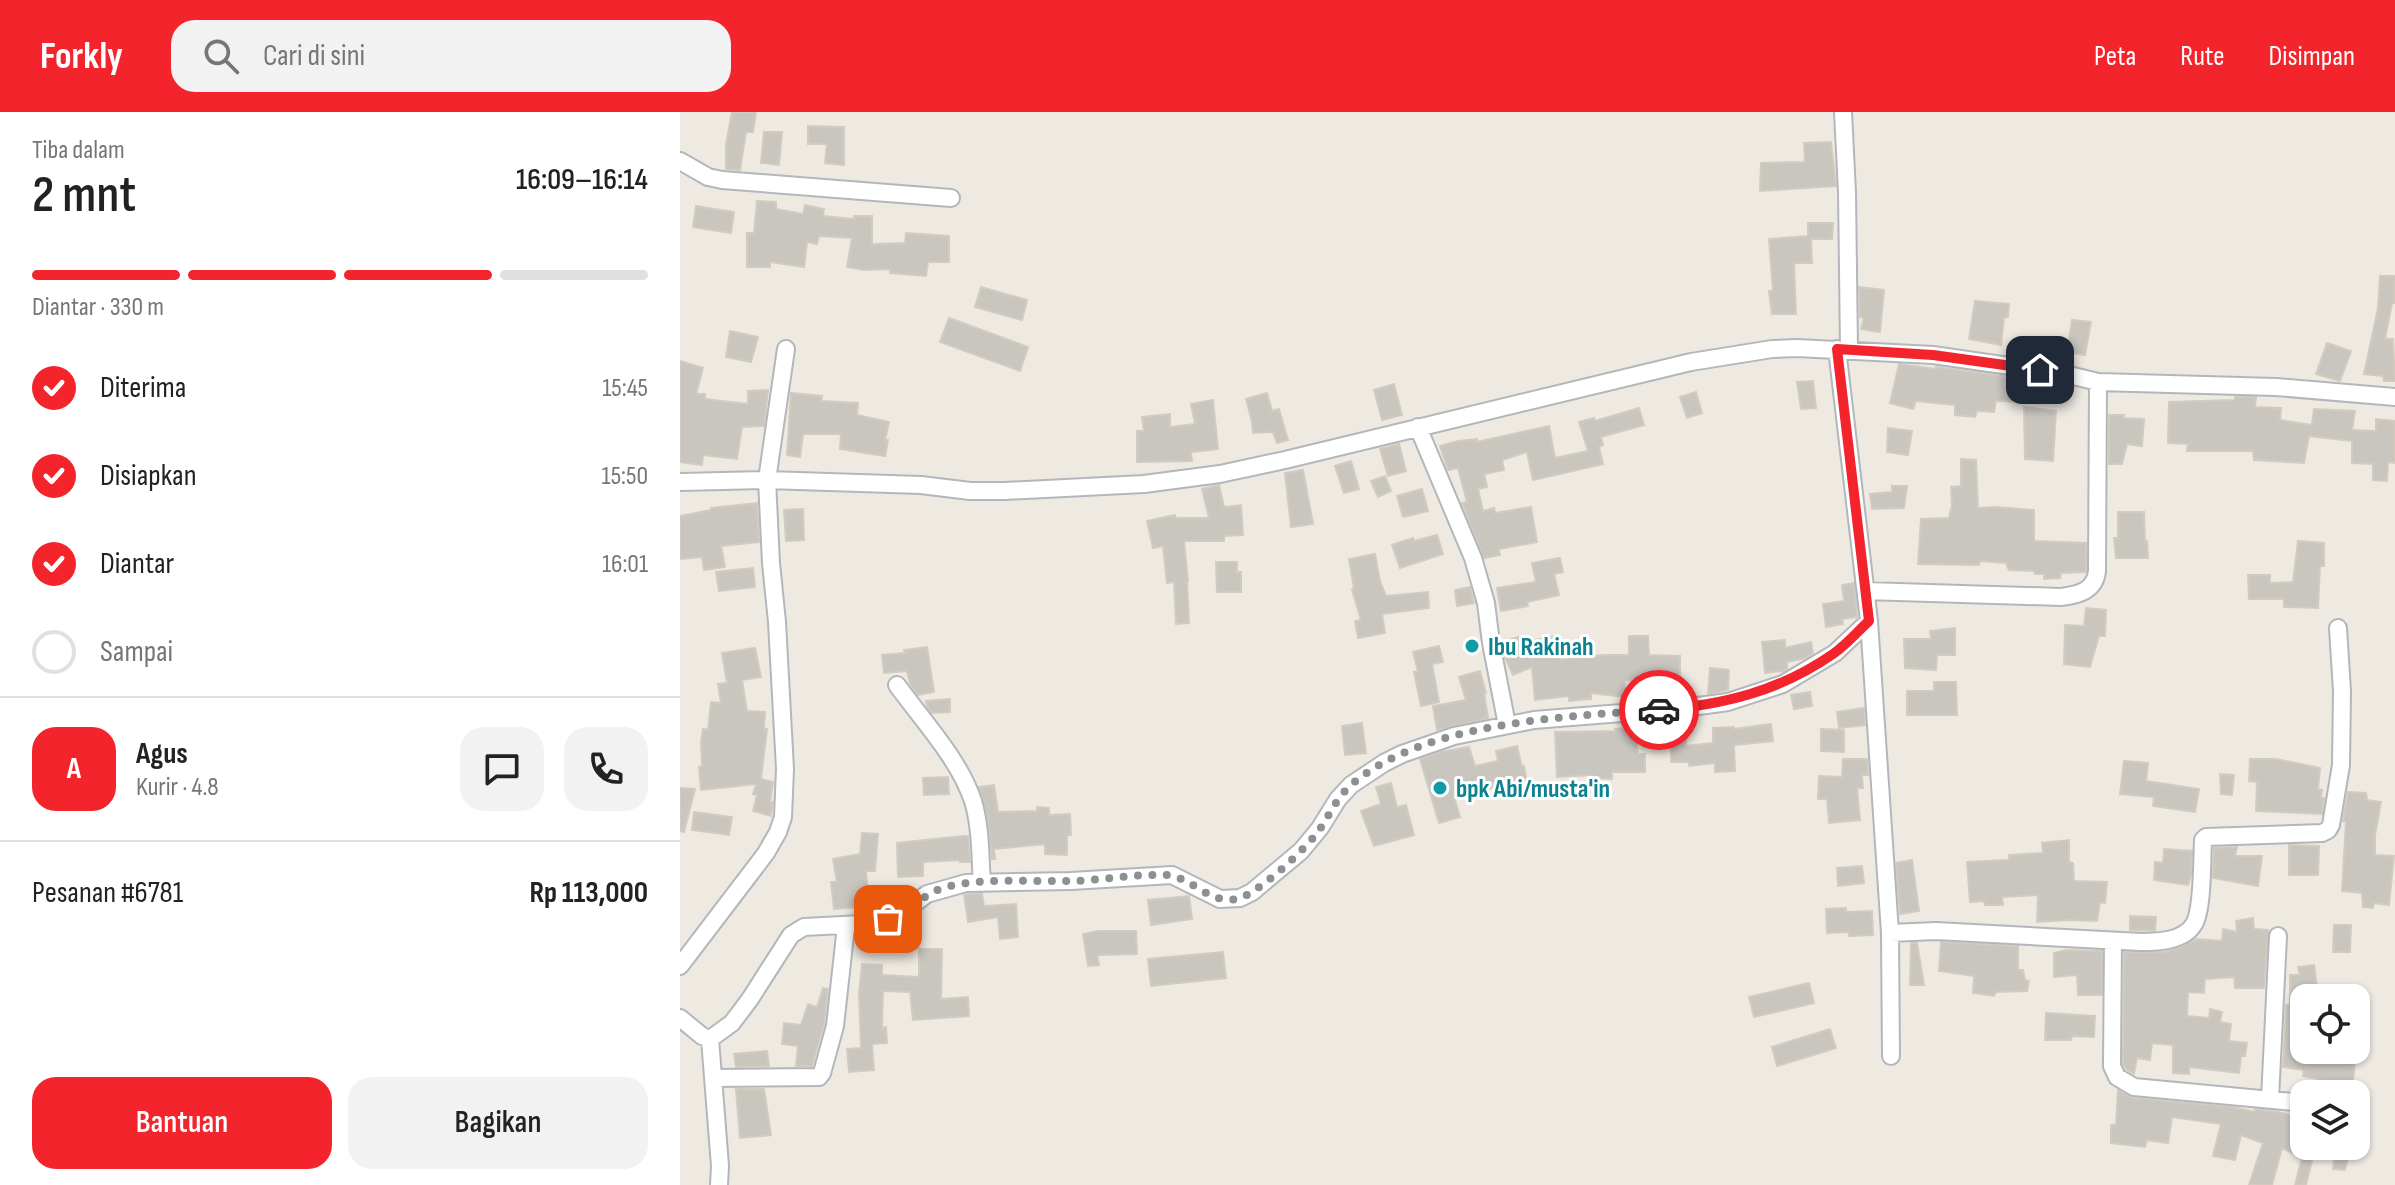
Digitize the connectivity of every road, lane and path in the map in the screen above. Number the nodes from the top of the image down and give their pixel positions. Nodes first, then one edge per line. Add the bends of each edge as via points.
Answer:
1 (1843, 112) edge
2 (680, 161) edge
3 (951, 198) dead end
4 (786, 349) dead end
5 (1843, 349) junction
6 (2098, 382) junction
7 (2395, 397) edge
8 (1418, 427) junction
9 (767, 480) junction
10 (680, 482) edge
11 (1866, 591) junction
12 (1869, 621) junction
13 (2338, 628) dead end
14 (897, 685) dead end
15 (1507, 725) junction
16 (982, 883) junction
17 (846, 926) junction
18 (1890, 933) junction
19 (2278, 936) dead end
20 (2113, 941) junction
21 (680, 966) edge
22 (680, 1018) edge
23 (706, 1038) junction
24 (1891, 1056) dead end
25 (713, 1078) junction
26 (2270, 1099) junction
27 (2290, 1101) edge
28 (719, 1178) edge

1 - 5 street
2 - 3 street via 722,180
4 - 9 street
5 - 6 street via 1933,355
5 - 8 street via 1772,349 1691,362
5 - 11 street
6 - 7 street via 2260,386
6 - 11 street via 2097,571 2088,589 2061,597
8 - 9 street via 1194,478 1119,486 970,491
8 - 15 street via 1473,558
9 - 10 street
9 - 21 street via 785,769 783,817 766,853
11 - 12 street
12 - 15 street via 1835,653 1783,684 1728,702
12 - 18 street
13 - 20 street via 2341,765 2328,830 2206,837 2194,925 2162,942
14 - 16 street via 968,788
15 - 16 street via 1433,743 1366,774 1338,799 1301,851 1240,898 1220,899 1172,875
16 - 17 street via 936,890 895,916
17 - 23 street via 804,927 791,935 745,1008
17 - 25 street via 835,1026 819,1077
18 - 20 street
18 - 24 street
19 - 26 street
20 - 26 street via 2112,1066 2117,1077 2134,1087
22 - 23 street
23 - 25 street
25 - 28 street
26 - 27 street

